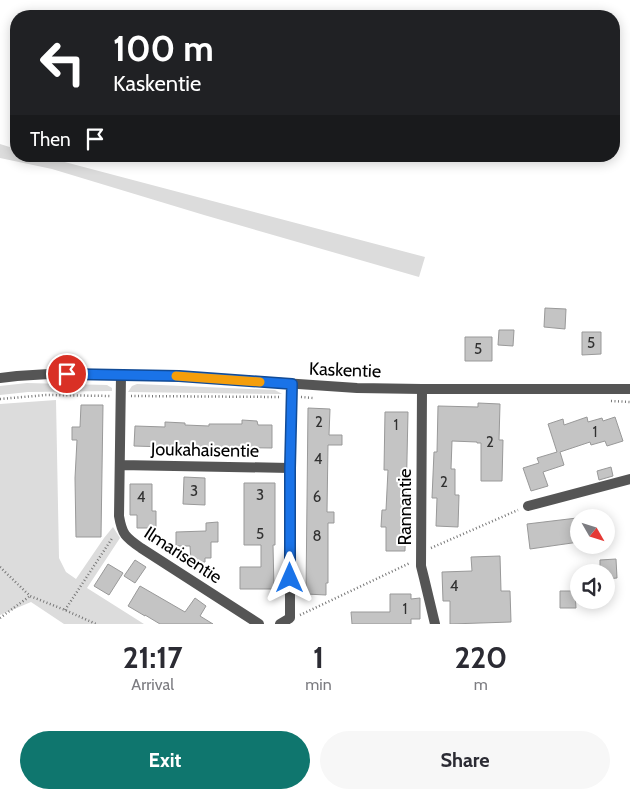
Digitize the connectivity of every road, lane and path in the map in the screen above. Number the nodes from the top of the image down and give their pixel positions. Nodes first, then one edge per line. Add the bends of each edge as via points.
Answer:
1 (121, 375) junction
2 (0, 378) edge
3 (292, 384) junction
4 (422, 389) junction
5 (630, 390) edge
6 (120, 396) junction
7 (292, 397) junction
8 (320, 398) dead end
9 (0, 399) edge
10 (605, 401) dead end
11 (630, 402) edge
12 (120, 465) junction
13 (290, 468) junction
14 (630, 479) edge
15 (528, 506) dead end
16 (121, 529) junction
17 (0, 567) edge
18 (30, 596) junction
19 (66, 610) junction
20 (0, 618) edge
21 (96, 624) edge
22 (259, 624) edge
23 (280, 624) edge
24 (436, 624) edge

1 - 2 street, Kaskentie via 49,374
1 - 3 street, Kaskentie
1 - 6 street, Ilmarisentie
3 - 4 street, Kaskentie
3 - 7 street
4 - 5 street, Kaskentie
4 - 24 street, Rannantie via 422,566
6 - 7 path
6 - 9 path via 46,395
6 - 12 street, Ilmarisentie
7 - 8 path
7 - 13 street
10 - 11 path
12 - 13 street, Joukahaisentie
12 - 16 street, Ilmarisentie
13 - 23 street via 290,618
14 - 15 street
16 - 19 path
16 - 22 street, Ilmarisentie via 129,540
17 - 18 path
18 - 19 path
18 - 20 path
19 - 21 path

